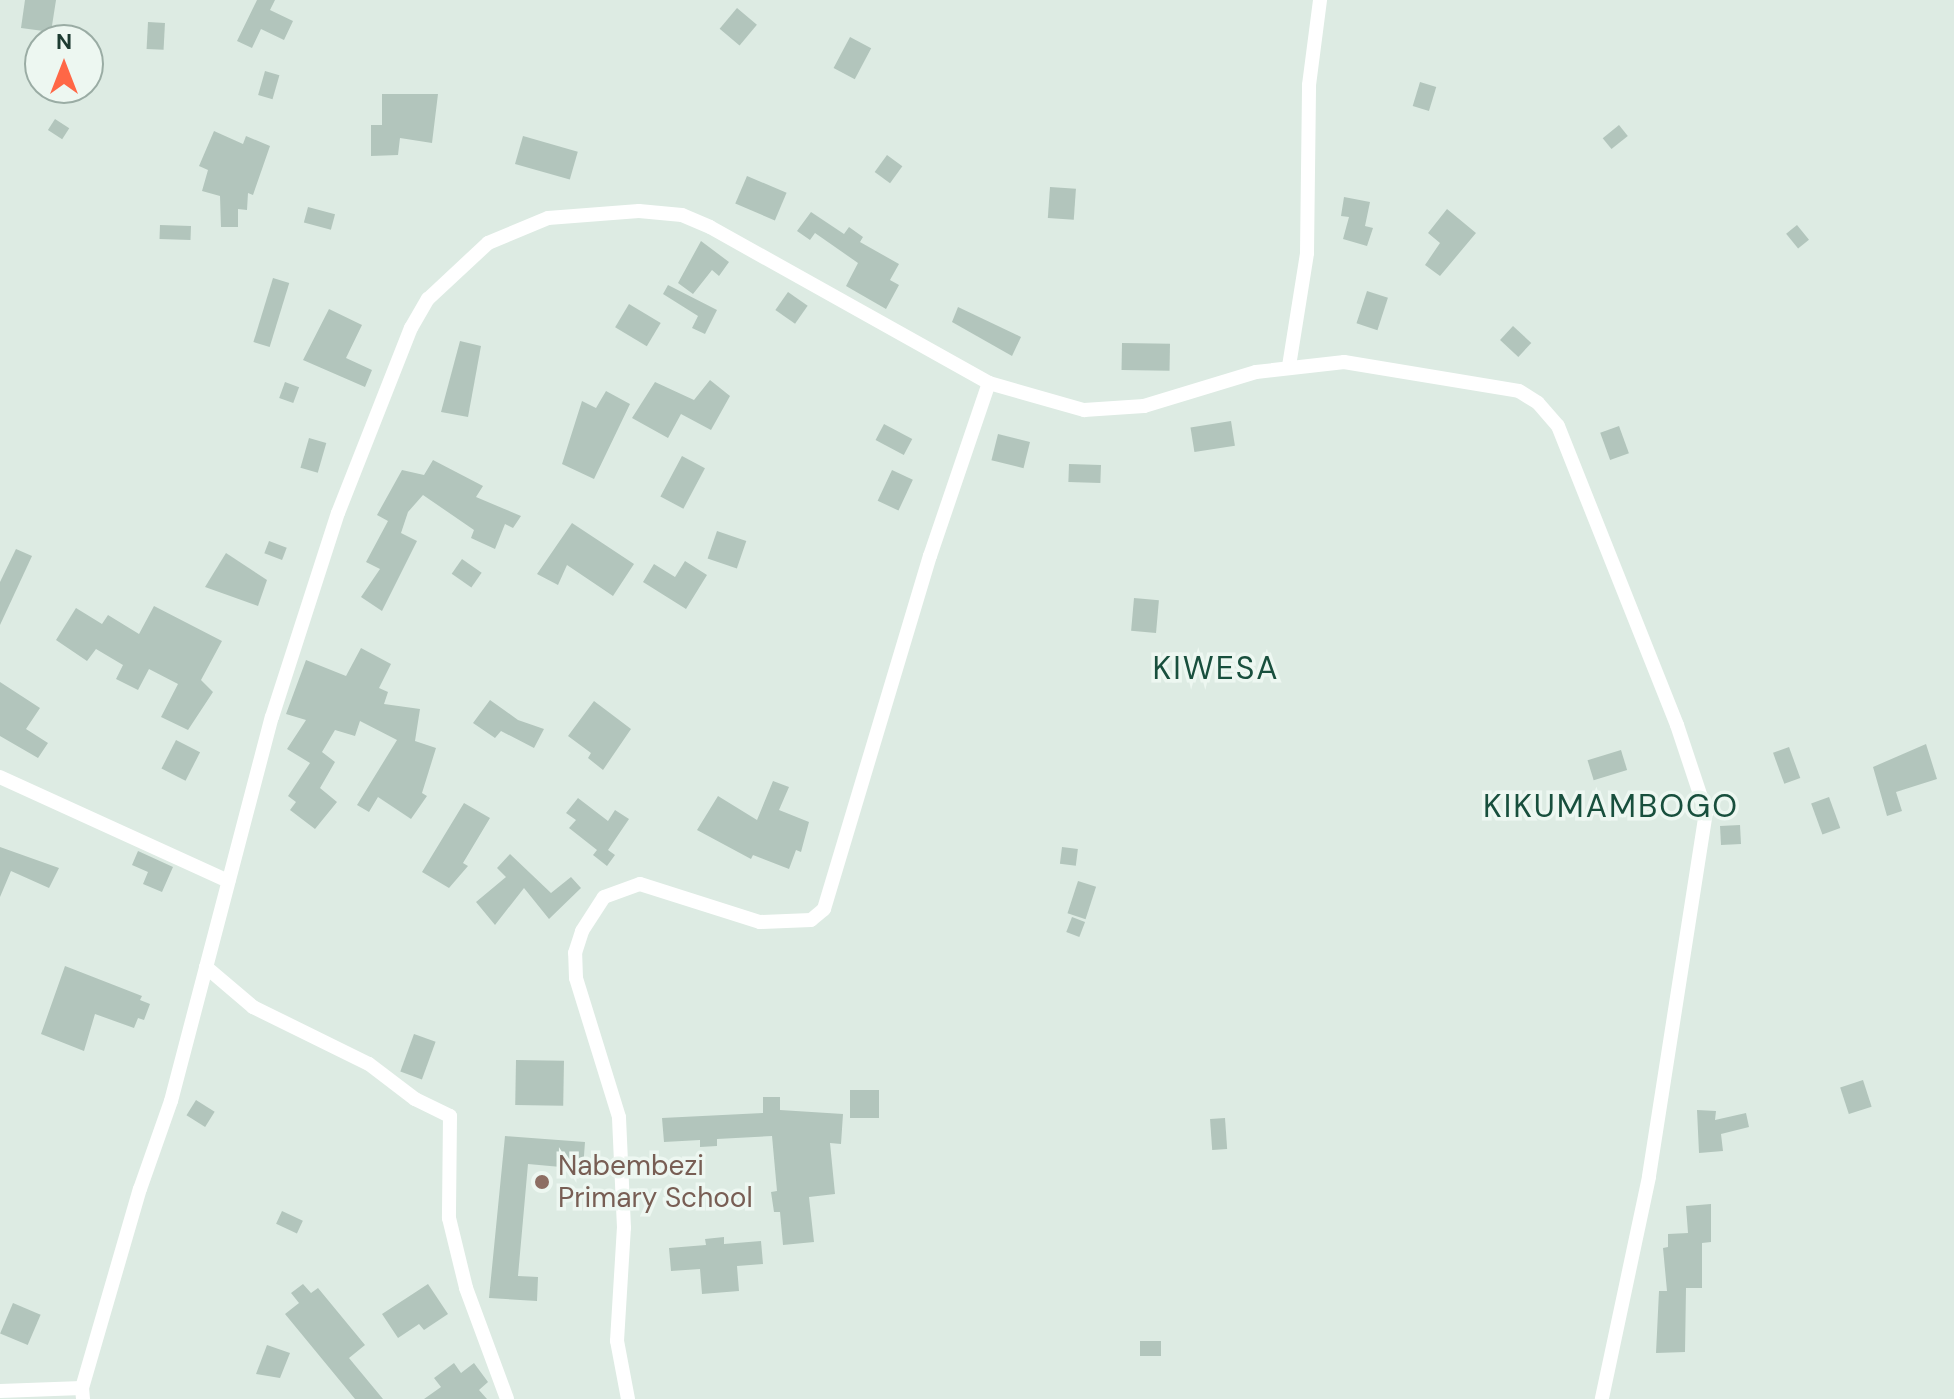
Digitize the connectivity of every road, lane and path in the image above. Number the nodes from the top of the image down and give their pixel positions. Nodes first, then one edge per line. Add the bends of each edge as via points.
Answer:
1 (1320, 0) edge
2 (1289, 366) junction
3 (989, 383) junction
4 (0, 777) edge
5 (228, 881) junction
6 (206, 967) junction
7 (0, 1391) edge
8 (83, 1394) edge
9 (507, 1399) edge
10 (628, 1399) edge
11 (1602, 1399) edge

1 - 2 street via 1309,85 1307,253
2 - 3 street via 1118,409 1084,410
2 - 11 street via 1344,362 1427,373 1519,391 1538,403 1558,426 1574,459 1701,794 1706,837 1681,954 1649,1177
3 - 5 street via 682,215 639,211 548,218 488,243 428,299 369,430 272,717
3 - 10 street via 930,556 824,909 811,920 760,922 640,884 604,897 582,931 575,953 576,978 617,1098 621,1131 624,1228 617,1341
4 - 5 street
5 - 6 street
6 - 8 street
6 - 9 street via 253,1007 369,1064 415,1099 450,1116 449,1218 466,1288
7 - 8 street

